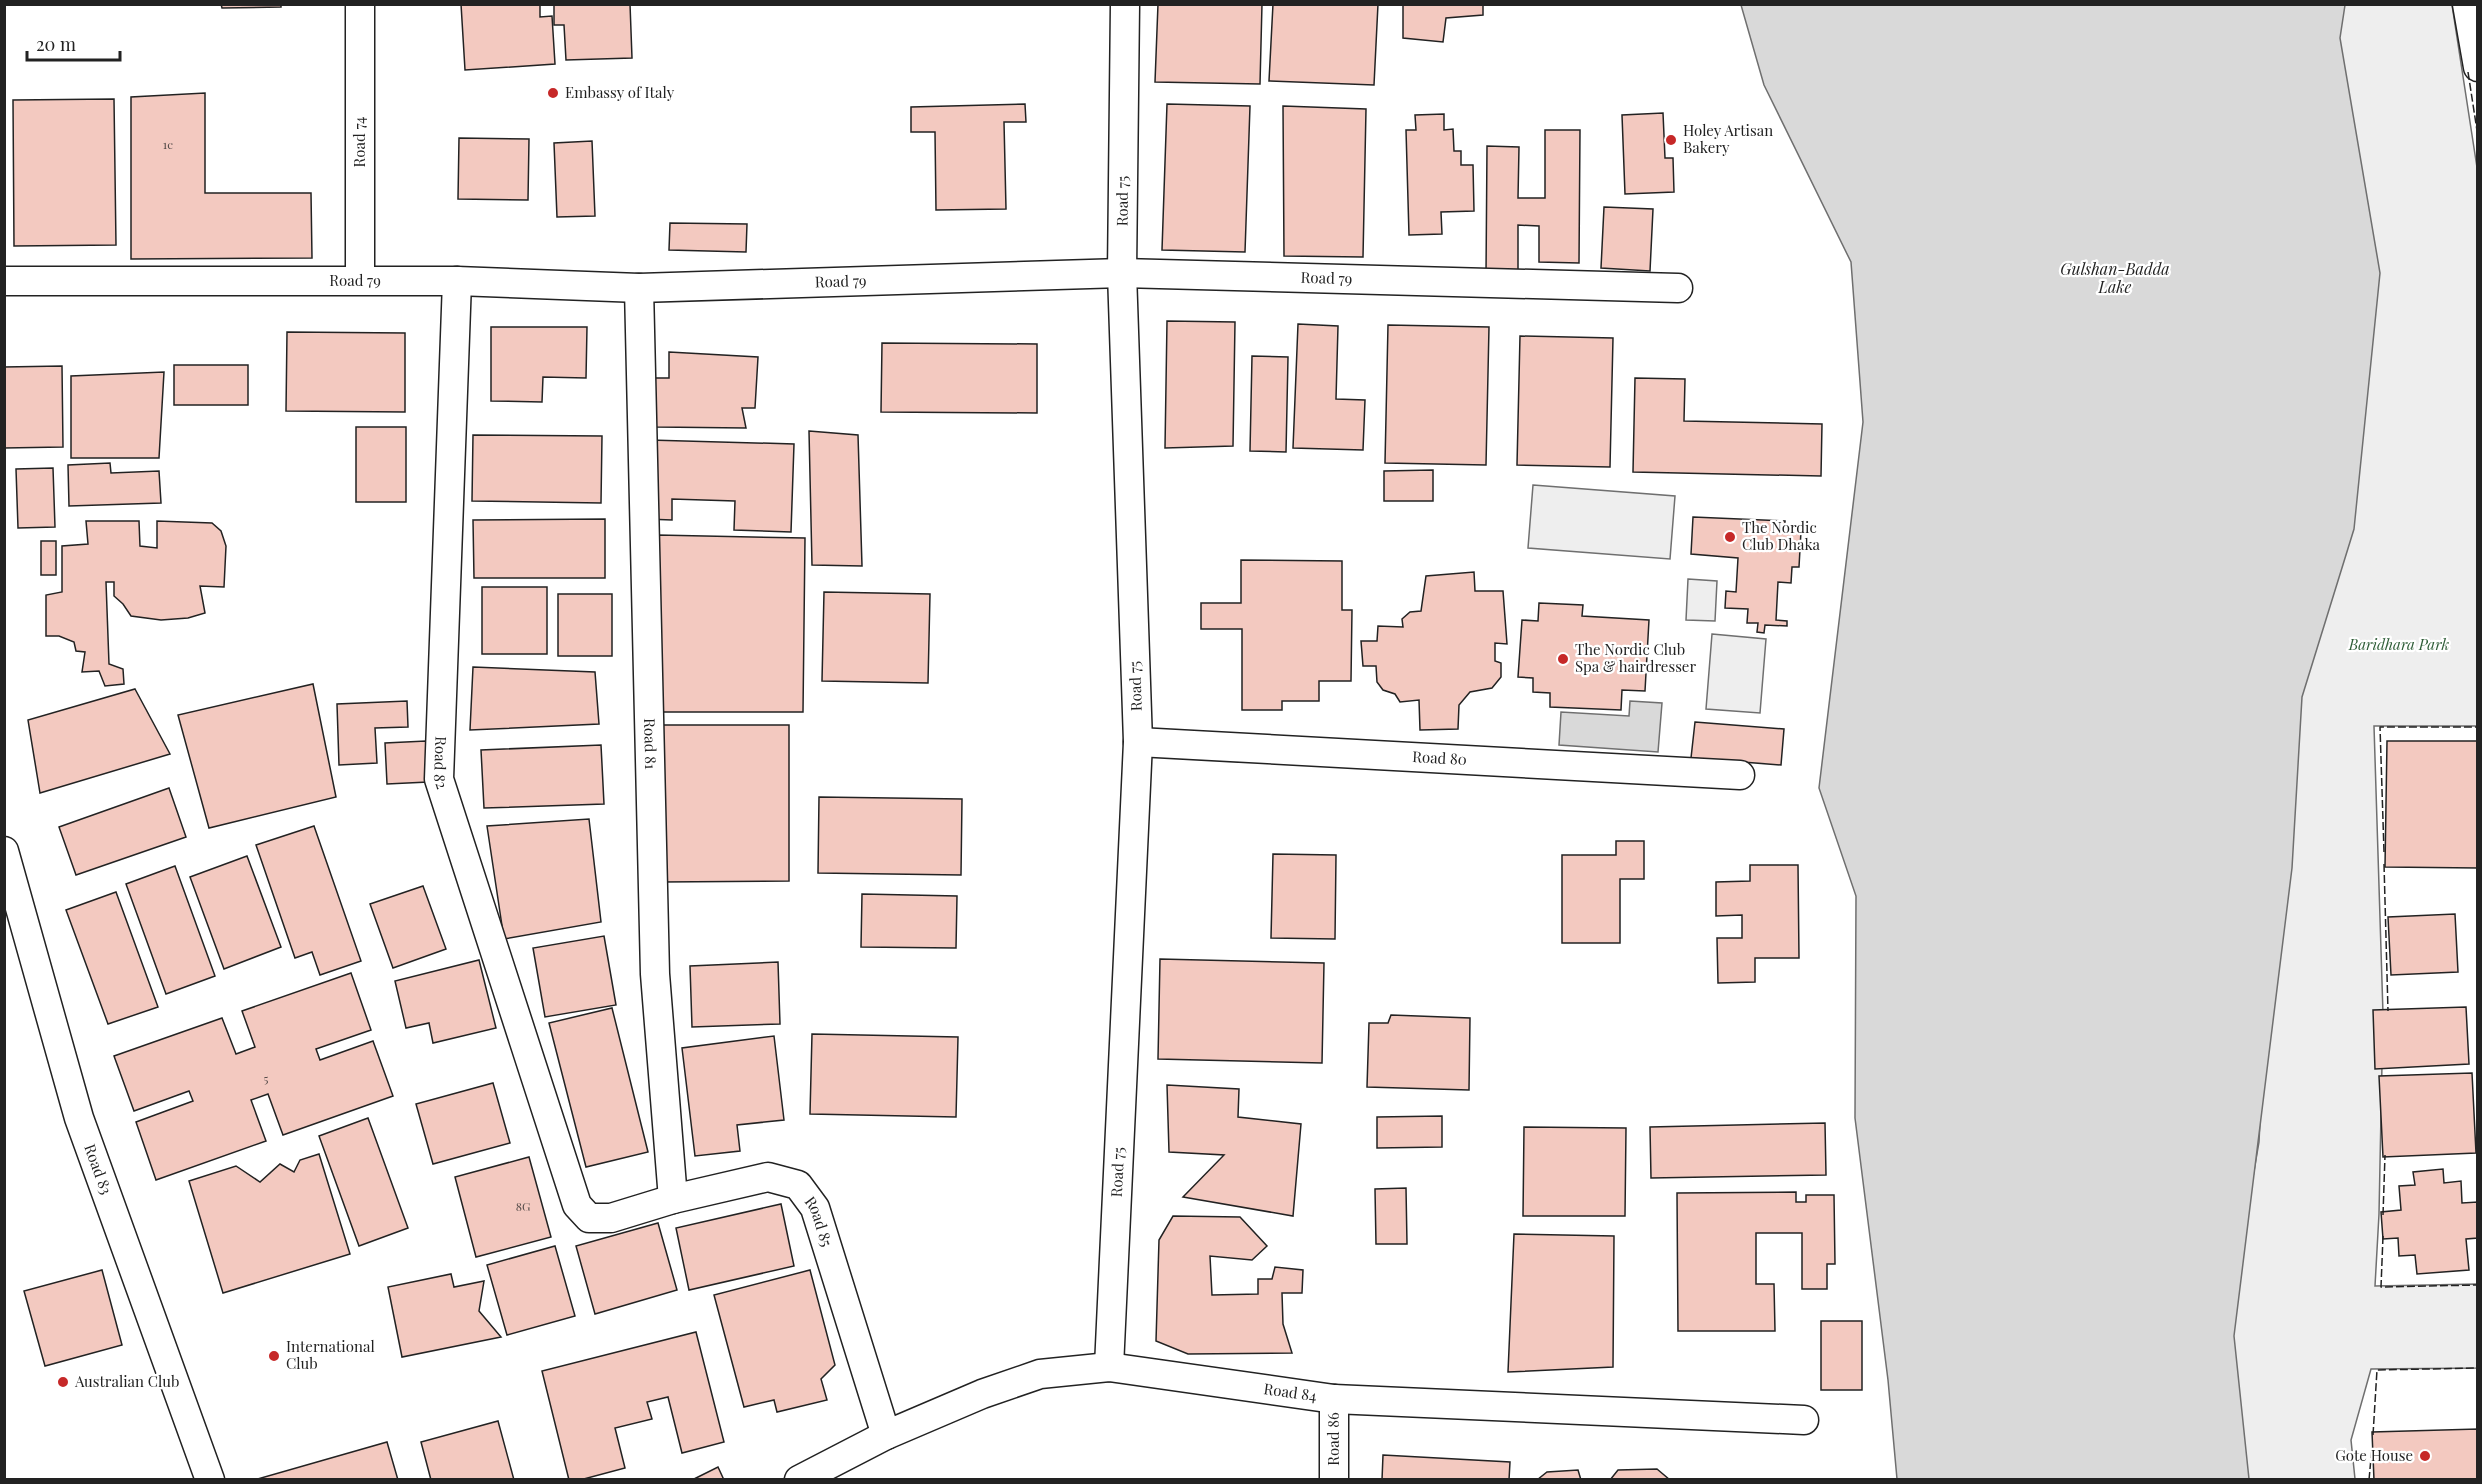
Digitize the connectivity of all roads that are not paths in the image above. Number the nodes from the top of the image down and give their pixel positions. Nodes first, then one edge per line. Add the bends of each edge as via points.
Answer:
1 (360, 4) edge
2 (1125, 4) edge
3 (2467, 4) edge
4 (2478, 67) edge
5 (1122, 273) junction
6 (360, 280) junction
7 (4, 281) edge
8 (457, 281) junction
9 (639, 288) junction
10 (1678, 288) dead end
11 (1138, 742) junction
12 (1740, 775) dead end
13 (4, 851) edge
14 (673, 1199) junction
15 (589, 1218) joint
16 (1108, 1367) junction
17 (1334, 1399) junction
18 (1804, 1420) dead end
19 (886, 1435) junction
20 (210, 1479) edge
21 (799, 1479) edge
22 (1334, 1479) edge

1 - 6 street, Road 74
2 - 5 street, Road 75
3 - 4 street
5 - 9 street, Road 79
5 - 10 street, Road 79
5 - 11 street, Road 75
6 - 7 street, Road 79
6 - 8 street, Road 79
8 - 9 street, Road 79
8 - 15 street, Road 82 via 439,779 577,1205
9 - 14 street, Road 81 via 655,974
11 - 12 street, Road 80
11 - 16 street, Road 75
13 - 20 street, Road 83 via 79,1118
14 - 15 street, Road 85 via 611,1218
14 - 19 street, Road 85 via 768,1177 798,1185 815,1208
16 - 17 street, Road 84
16 - 19 street, Road 84 via 1040,1374
17 - 18 street, Road 84
17 - 22 street, Road 86
19 - 21 street, Road 84

